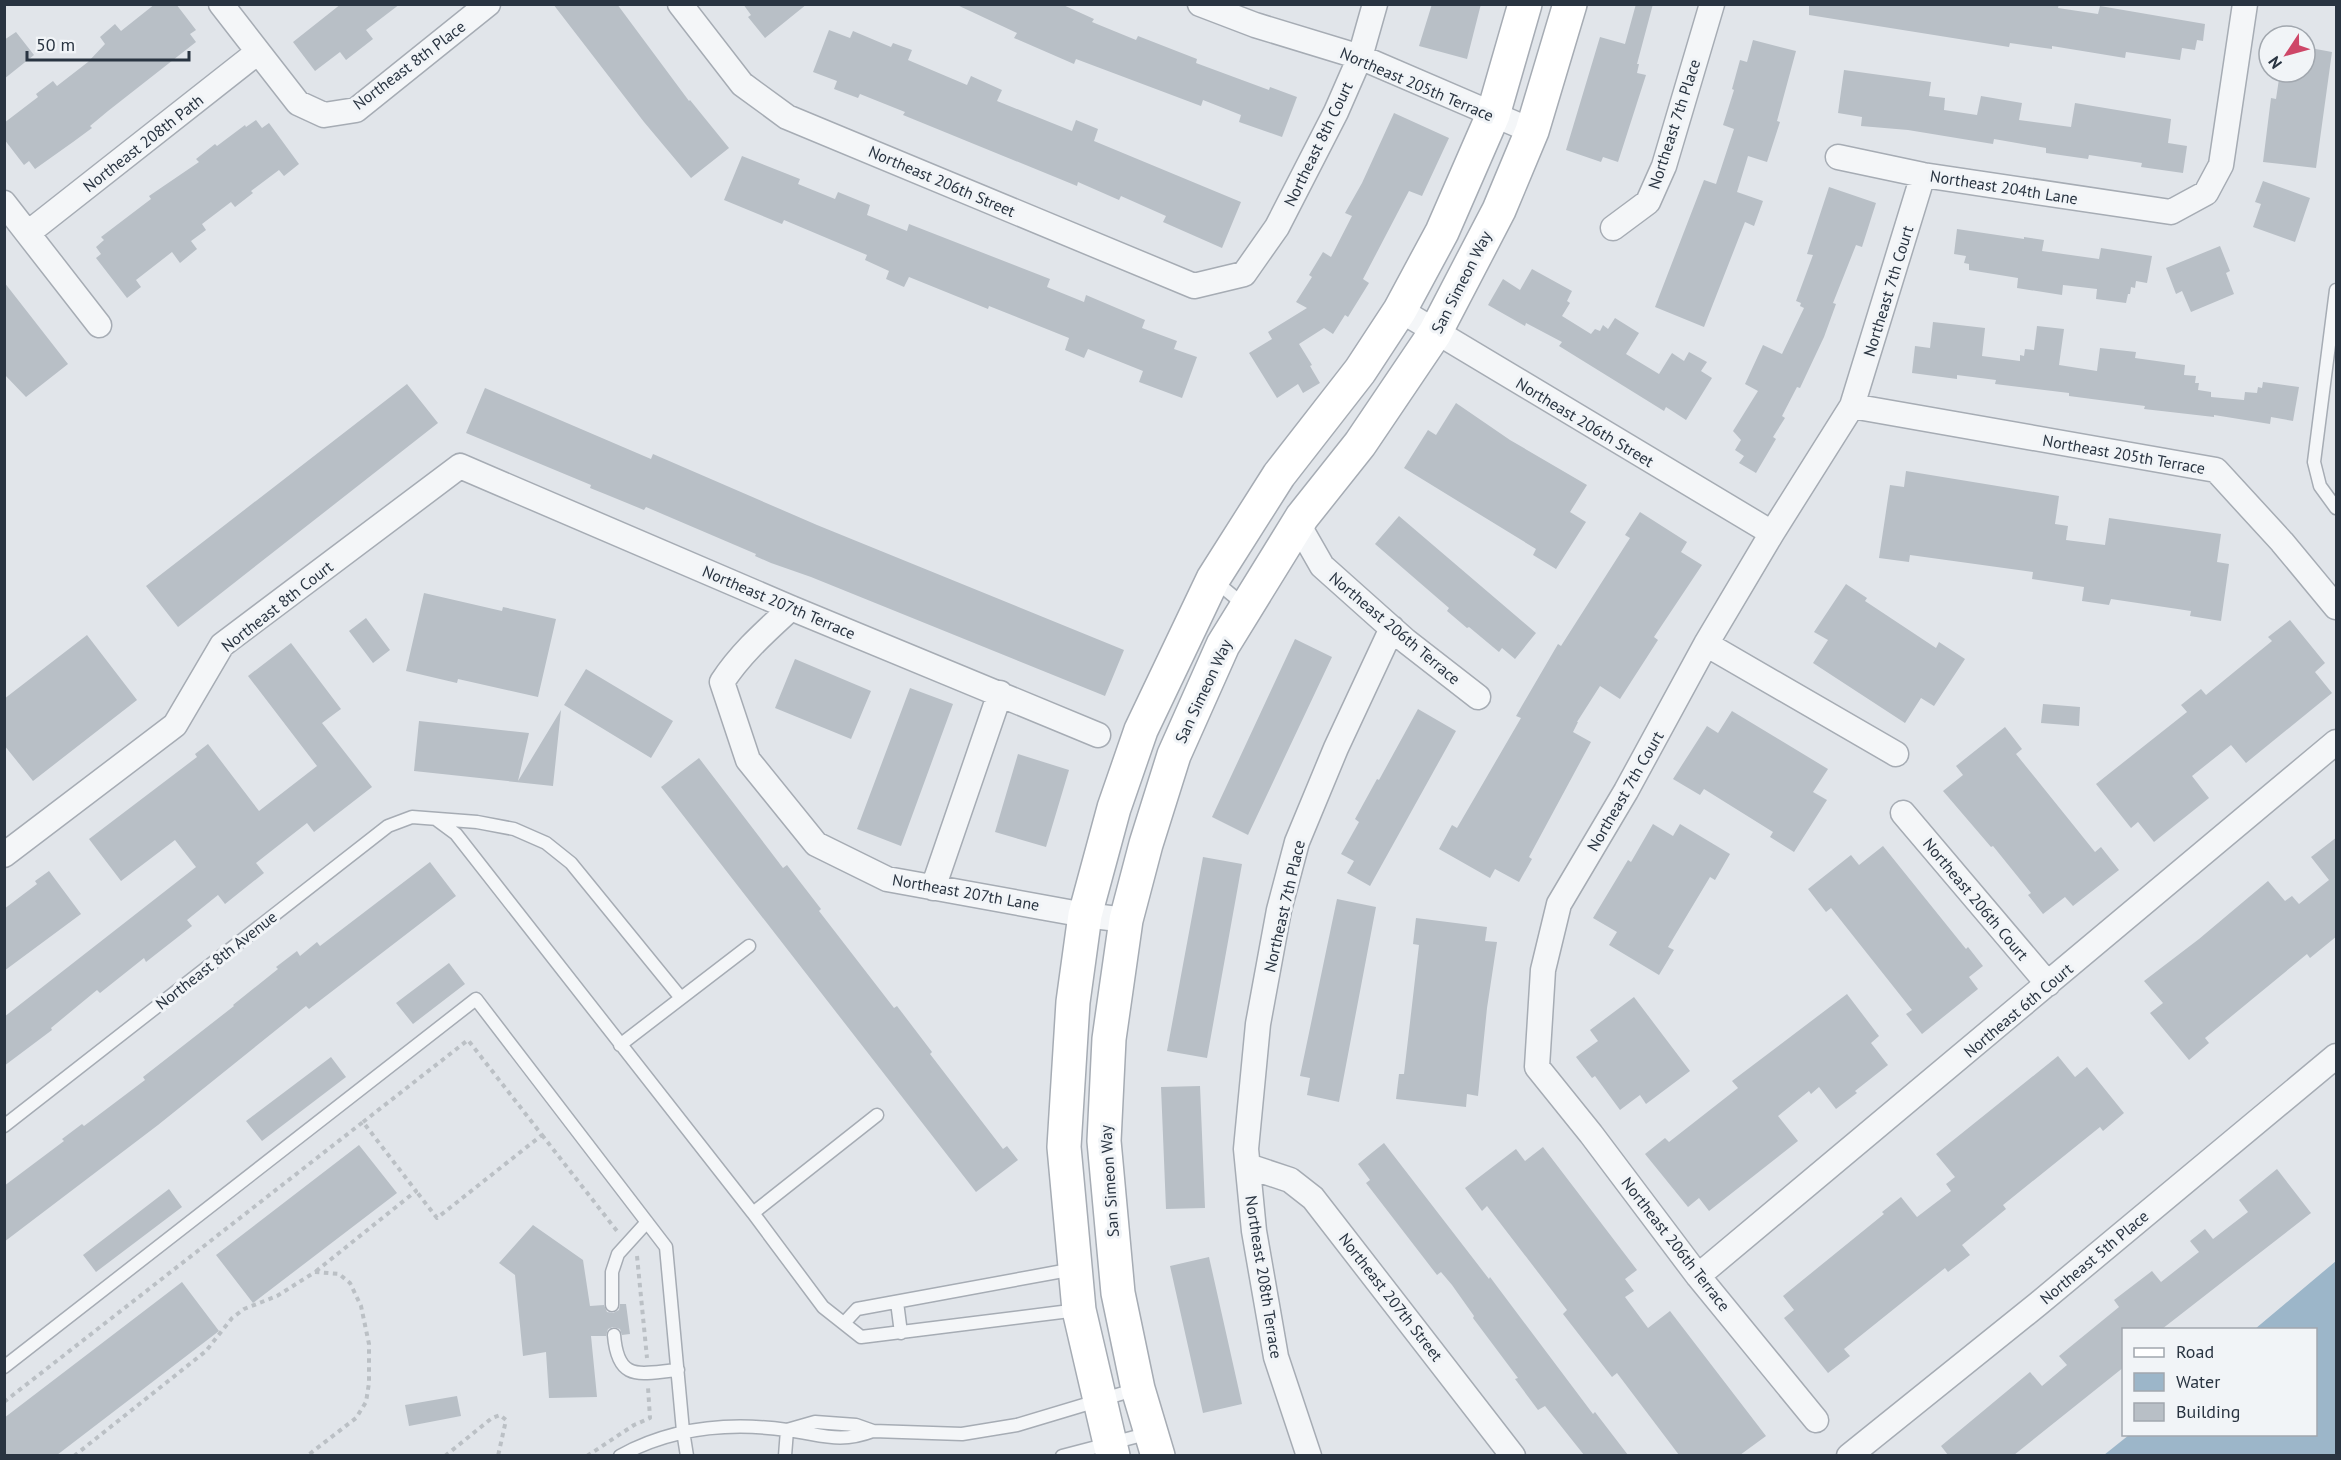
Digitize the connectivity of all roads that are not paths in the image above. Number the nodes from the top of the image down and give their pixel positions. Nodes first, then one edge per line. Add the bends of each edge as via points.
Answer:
1 (221, 4) edge
2 (488, 4) edge
3 (680, 4) edge
4 (1200, 4) edge
5 (1375, 4) edge
6 (1525, 4) edge
7 (1570, 4) edge
8 (1712, 4) edge
9 (2244, 4) edge
10 (258, 52) junction
11 (1360, 57) junction
12 (1493, 115) junction
13 (1532, 131) junction
14 (1838, 157) dead end
15 (1923, 175) junction
16 (4, 203) edge
17 (1613, 228) dead end
18 (28, 233) junction
19 (1244, 274) joint
20 (2337, 290) edge
21 (1400, 310) junction
22 (99, 325) dead end
23 (1435, 333) junction
24 (1852, 406) junction
25 (460, 466) joint
26 (2337, 508) edge
27 (1298, 524) junction
28 (1772, 533) junction
29 (1213, 579) junction
30 (1246, 606) junction
31 (2337, 607) edge
32 (791, 608) junction
33 (1392, 628) junction
34 (1706, 644) junction
35 (1000, 693) junction
36 (1478, 697) dead end
37 (1098, 735) dead end
38 (2337, 742) edge
39 (1896, 754) dead end
40 (1903, 813) dead end
41 (437, 820) junction
42 (4, 855) edge
43 (933, 888) junction
44 (1085, 915) junction
45 (1126, 920) junction
46 (749, 946) dead end
47 (2048, 984) junction
48 (681, 998) junction
49 (620, 1046) junction
50 (2337, 1056) edge
51 (1537, 1067) joint
52 (877, 1115) dead end
53 (4, 1126) edge
54 (1248, 1166) junction
55 (753, 1213) junction
56 (647, 1222) junction
57 (1075, 1269) junction
58 (1698, 1276) junction
59 (897, 1302) junction
60 (612, 1305) dead end
61 (1079, 1310) junction
62 (845, 1322) junction
63 (901, 1333) junction
64 (614, 1335) dead end
65 (4, 1367) edge
66 (678, 1370) junction
67 (1138, 1389) junction
68 (1098, 1400) junction
69 (1816, 1420) dead end
70 (787, 1430) junction
71 (682, 1431) junction
72 (1154, 1444) edge
73 (1111, 1450) edge
74 (620, 1455) edge
75 (687, 1455) edge
76 (785, 1455) edge
77 (1062, 1455) edge
78 (1309, 1455) edge
79 (1513, 1455) edge
80 (1849, 1455) edge

1 - 10 street
2 - 10 street, Northeast 8th Place via 356,110 324,115 298,103
3 - 19 street, Northeast 206th Street via 742,84 787,117 1194,286
4 - 11 street, Northeast 205th Terrace
5 - 11 street, Northeast 8th Court
6 - 12 street
7 - 13 street, San Simeon Way
8 - 17 street, Northeast 7th Place via 1664,166 1648,202
9 - 15 street, Northeast 204th Lane via 2221,165 2206,193 2171,212
10 - 18 street, Northeast 208th Path
11 - 12 street, Northeast 205th Terrace
11 - 19 street, Northeast 8th Court via 1277,227
12 - 13 street, Northeast 205th Terrace
12 - 21 street via 1442,232
13 - 23 street, San Simeon Way via 1499,210
14 - 15 street, Northeast 204th Lane
15 - 24 street, Northeast 7th Court
16 - 18 street
18 - 22 street
20 - 26 lane via 2314,462 2319,486
21 - 23 street, Northeast 206th Street
21 - 29 street via 1360,371 1280,475
23 - 27 street, San Simeon Way via 1360,444
23 - 28 street, Northeast 206th Street
24 - 28 street, Northeast 7th Court
24 - 31 street, Northeast 205th Terrace via 2216,470
25 - 32 street, Northeast 207th Terrace
25 - 42 street, Northeast 8th Court via 222,645 175,725
27 - 30 street, San Simeon Way
27 - 33 street, Northeast 206th Terrace via 1322,566
28 - 34 street, Northeast 7th Court
29 - 30 lane
29 - 44 street via 1142,730 1114,808
30 - 45 street, San Simeon Way via 1223,645 1174,755
32 - 35 street, Northeast 207th Terrace
32 - 43 street, Northeast 207th Lane via 734,663 722,682 748,760 816,844 887,879
33 - 36 street, Northeast 206th Terrace
33 - 54 street, Northeast 7th Place via 1297,842 1279,910 1258,1024 1246,1149
34 - 39 street
34 - 51 street, Northeast 7th Court via 1559,904 1543,970
35 - 37 street, Northeast 207th Terrace
35 - 43 street
38 - 47 street, Northeast 6th Court
40 - 47 street, Northeast 206th Court
41 - 48 lane, Northeast 8th Avenue via 514,829 546,843 571,863
41 - 49 lane via 456,834
41 - 53 lane, Northeast 8th Avenue via 412,817 388,826
43 - 44 street, Northeast 207th Lane
44 - 45 street, Northeast 207th Lane
44 - 57 street via 1073,1002 1064,1147
45 - 67 street, San Simeon Way via 1109,1039 1104,1142 1118,1293
46 - 48 lane
47 - 58 street, Northeast 6th Court
48 - 49 lane
49 - 55 lane
50 - 80 street, Northeast 5th Place
51 - 58 street, Northeast 206th Terrace
52 - 55 lane
54 - 78 street, Northeast 208th Terrace via 1254,1231 1276,1357
54 - 79 street, Northeast 207th Street via 1290,1180 1313,1198
55 - 62 lane via 823,1306
56 - 60 lane via 618,1254 612,1272
56 - 65 lane via 476,999
56 - 66 lane via 666,1247
57 - 59 lane
57 - 61 street
58 - 69 street, Northeast 206th Terrace
59 - 62 lane via 856,1309
59 - 63 lane
61 - 63 lane
61 - 68 street
62 - 63 lane via 861,1337
64 - 66 lane via 617,1356 626,1369 637,1373
66 - 71 lane
67 - 68 lane
67 - 72 street, San Simeon Way
68 - 70 lane via 1017,1425 962,1434 873,1431 854,1439
68 - 73 street
70 - 71 lane via 722,1427
70 - 76 lane
71 - 74 lane
71 - 75 lane
72 - 73 lane
73 - 77 lane

